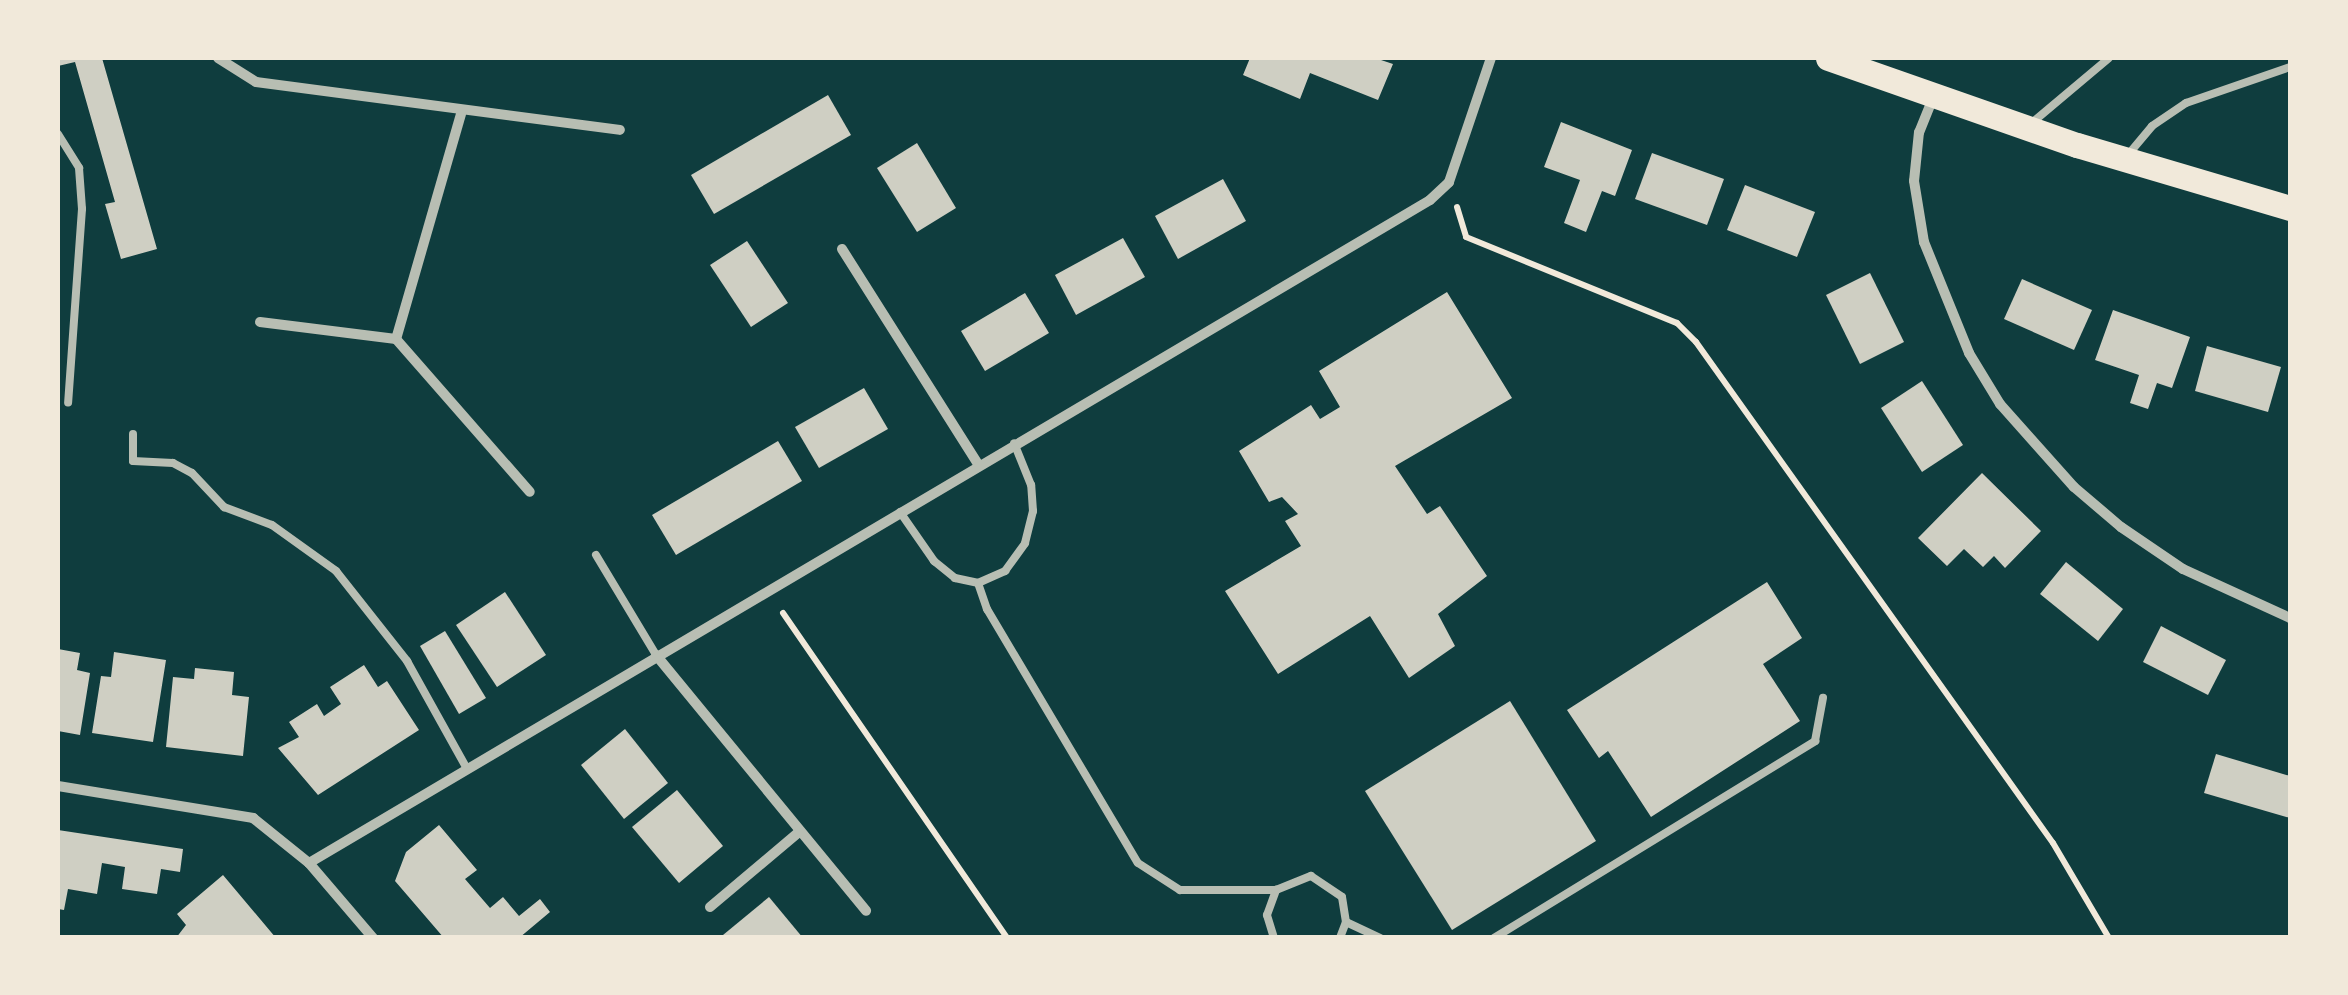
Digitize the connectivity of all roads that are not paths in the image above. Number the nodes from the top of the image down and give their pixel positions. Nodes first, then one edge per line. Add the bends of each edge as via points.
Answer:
1 (218, 58) edge
2 (1491, 58) edge
3 (1828, 58) edge
4 (2109, 58) edge
5 (2290, 68) edge
6 (1934, 96) junction
7 (461, 114) junction
8 (2026, 128) junction
9 (620, 130) dead end
10 (58, 134) edge
11 (2124, 160) junction
12 (2290, 208) edge
13 (842, 248) dead end
14 (260, 322) dead end
15 (396, 339) junction
16 (68, 402) dead end
17 (133, 434) dead end
18 (1014, 443) junction
19 (978, 464) junction
20 (530, 492) dead end
21 (900, 512) junction
22 (596, 556) dead end
23 (978, 583) junction
24 (2290, 618) edge
25 (656, 655) junction
26 (1823, 698) dead end
27 (466, 767) junction
28 (58, 786) edge
29 (798, 833) junction
30 (309, 863) junction
31 (1276, 890) junction
32 (710, 907) dead end
33 (866, 912) dead end
34 (1346, 922) junction
35 (373, 938) edge
36 (1274, 938) edge
37 (1340, 938) edge
38 (1381, 938) edge
39 (1494, 938) edge

1 - 7 street via 256,82
2 - 18 street via 1449,182 1430,200
3 - 6 main road
4 - 8 lane
5 - 11 lane via 2186,103 2152,126
6 - 8 main road
6 - 24 street via 1919,132 1914,181 1924,242 1969,353 2000,404 2074,487 2122,527 2198,578
7 - 9 street
7 - 15 street
8 - 11 main road
10 - 16 lane via 79,168 82,209
11 - 12 main road
13 - 19 street
14 - 15 street
15 - 20 street
17 - 27 lane via 133,461 173,464 192,473 224,507 272,525 336,570 398,648
18 - 19 street
18 - 23 lane via 1031,484 1033,510 1024,543 1005,571
19 - 21 street
21 - 23 lane via 934,561 955,578
21 - 25 street
22 - 25 lane
23 - 31 lane via 987,609 1138,863 1180,890
25 - 27 street
25 - 29 street
26 - 39 lane via 1814,740
27 - 30 street
28 - 30 street via 228,809 272,830
29 - 32 street
29 - 33 street
30 - 35 street
31 - 34 lane via 1298,878 1324,879 1342,897
31 - 36 lane via 1267,915
34 - 37 lane
34 - 38 lane

